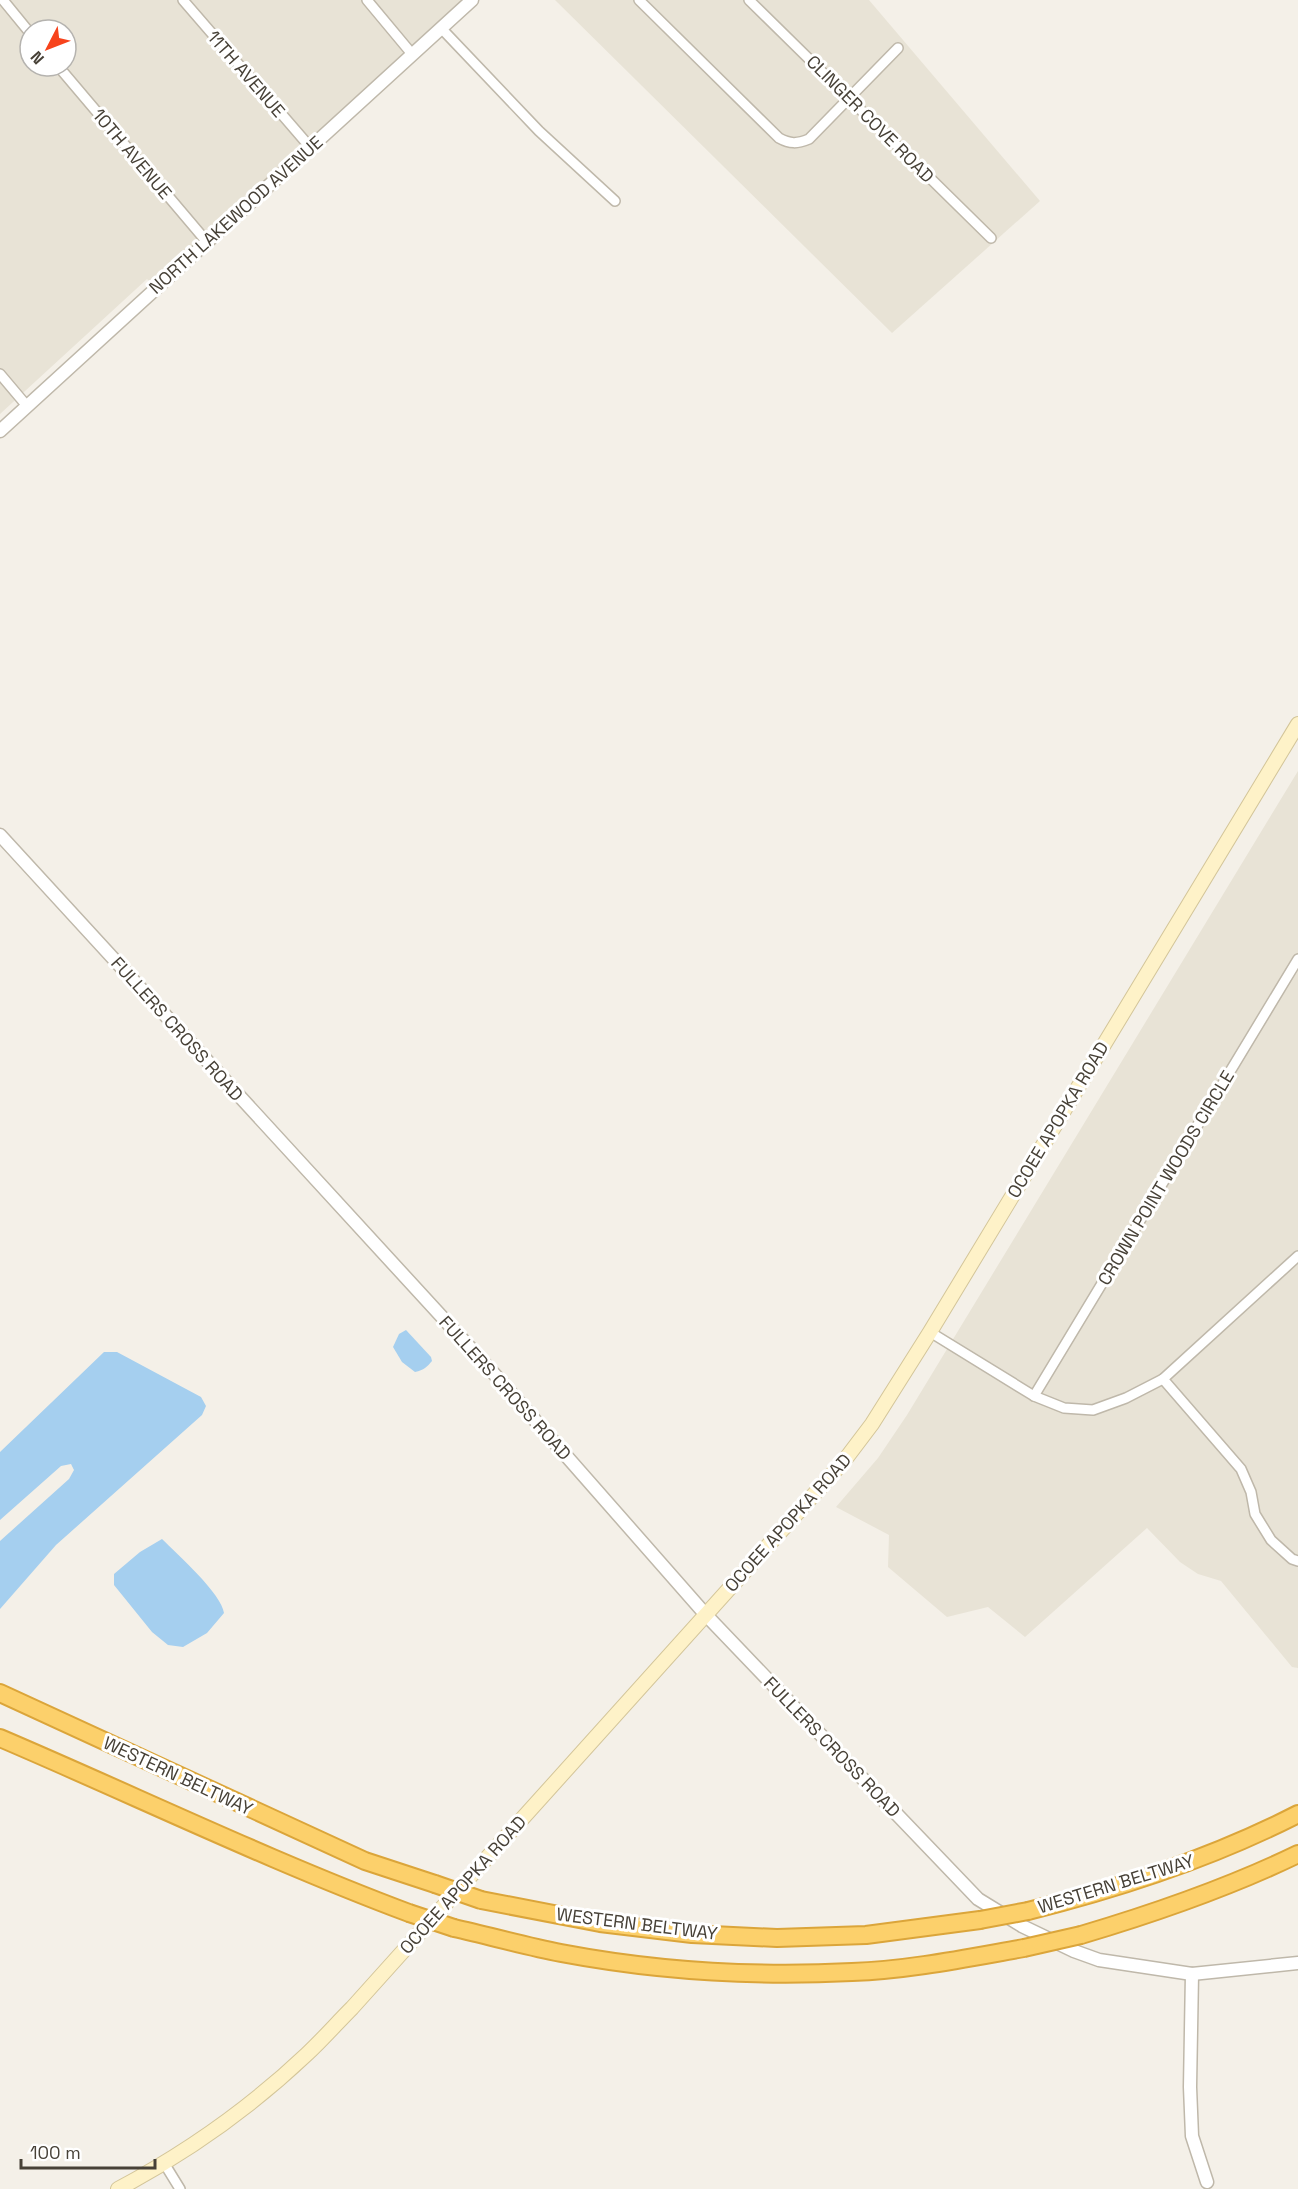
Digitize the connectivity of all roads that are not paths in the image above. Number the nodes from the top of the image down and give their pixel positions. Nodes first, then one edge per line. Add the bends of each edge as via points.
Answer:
1 (3, 0) edge
2 (183, 0) edge
3 (367, 0) edge
4 (472, 0) edge
5 (639, 0) edge
6 (749, 0) edge
7 (18, 18) edge
8 (441, 28) junction
9 (898, 48) dead end
10 (412, 54) junction
11 (68, 78) edge
12 (848, 98) junction
13 (310, 147) junction
14 (615, 201) dead end
15 (991, 238) dead end
16 (207, 242) junction
17 (0, 374) edge
18 (27, 406) junction
19 (0, 431) edge
20 (1298, 724) edge
21 (0, 835) edge
22 (1298, 959) edge
23 (1298, 1256) edge
24 (930, 1332) junction
25 (1162, 1379) junction
26 (1034, 1396) junction
27 (1298, 1561) edge
28 (706, 1616) junction
29 (0, 1693) edge
30 (0, 1738) edge
31 (1298, 1814) edge
32 (1298, 1854) edge
33 (1025, 1919) junction
34 (1298, 1963) edge
35 (1192, 1974) junction
36 (164, 2163) junction
37 (1207, 2181) dead end
38 (118, 2189) edge
39 (180, 2189) edge

1 - 7 street
2 - 13 street, 11TH AVENUE
3 - 10 street
4 - 8 street, NORTH LAKEWOOD AVENUE
5 - 12 street via 788,143 808,139
6 - 12 street, CLINGER COVE ROAD
8 - 10 street, NORTH LAKEWOOD AVENUE
8 - 14 street via 539,131
9 - 12 street
10 - 13 street, NORTH LAKEWOOD AVENUE
11 - 16 street, 10TH AVENUE
12 - 15 street, CLINGER COVE ROAD
13 - 16 street, NORTH LAKEWOOD AVENUE
16 - 18 street, NORTH LAKEWOOD AVENUE
17 - 18 street
18 - 19 street, NORTH LAKEWOOD AVENUE
20 - 24 main road, OCOEE APOPKA ROAD
21 - 28 street, FULLERS CROSS ROAD via 501,1382
22 - 26 street, CROWN POINT WOODS CIRCLE
23 - 25 street
24 - 26 street
24 - 28 main road, OCOEE APOPKA ROAD via 844,1461
25 - 26 street via 1093,1410 1064,1408
25 - 27 street via 1241,1469 1255,1514 1271,1540
28 - 33 street, FULLERS CROSS ROAD via 978,1899
28 - 36 main road, OCOEE APOPKA ROAD via 307,2054 238,2112
29 - 33 highway, WESTERN BELTWAY, bridge via 365,1861 481,1900 600,1923 692,1934 777,1938 867,1935 980,1920
30 - 32 highway, WESTERN BELTWAY, bridge via 265,1855 409,1913 454,1928 561,1953 654,1967 760,1974 854,1972 1024,1948 1081,1935 1192,1900
31 - 33 highway, WESTERN BELTWAY via 1162,1873
33 - 35 street, FULLERS CROSS ROAD via 1074,1951 1099,1960
34 - 35 street, FULLERS CROSS ROAD
35 - 37 street via 1192,2136
36 - 38 main road, OCOEE APOPKA ROAD
36 - 39 street

